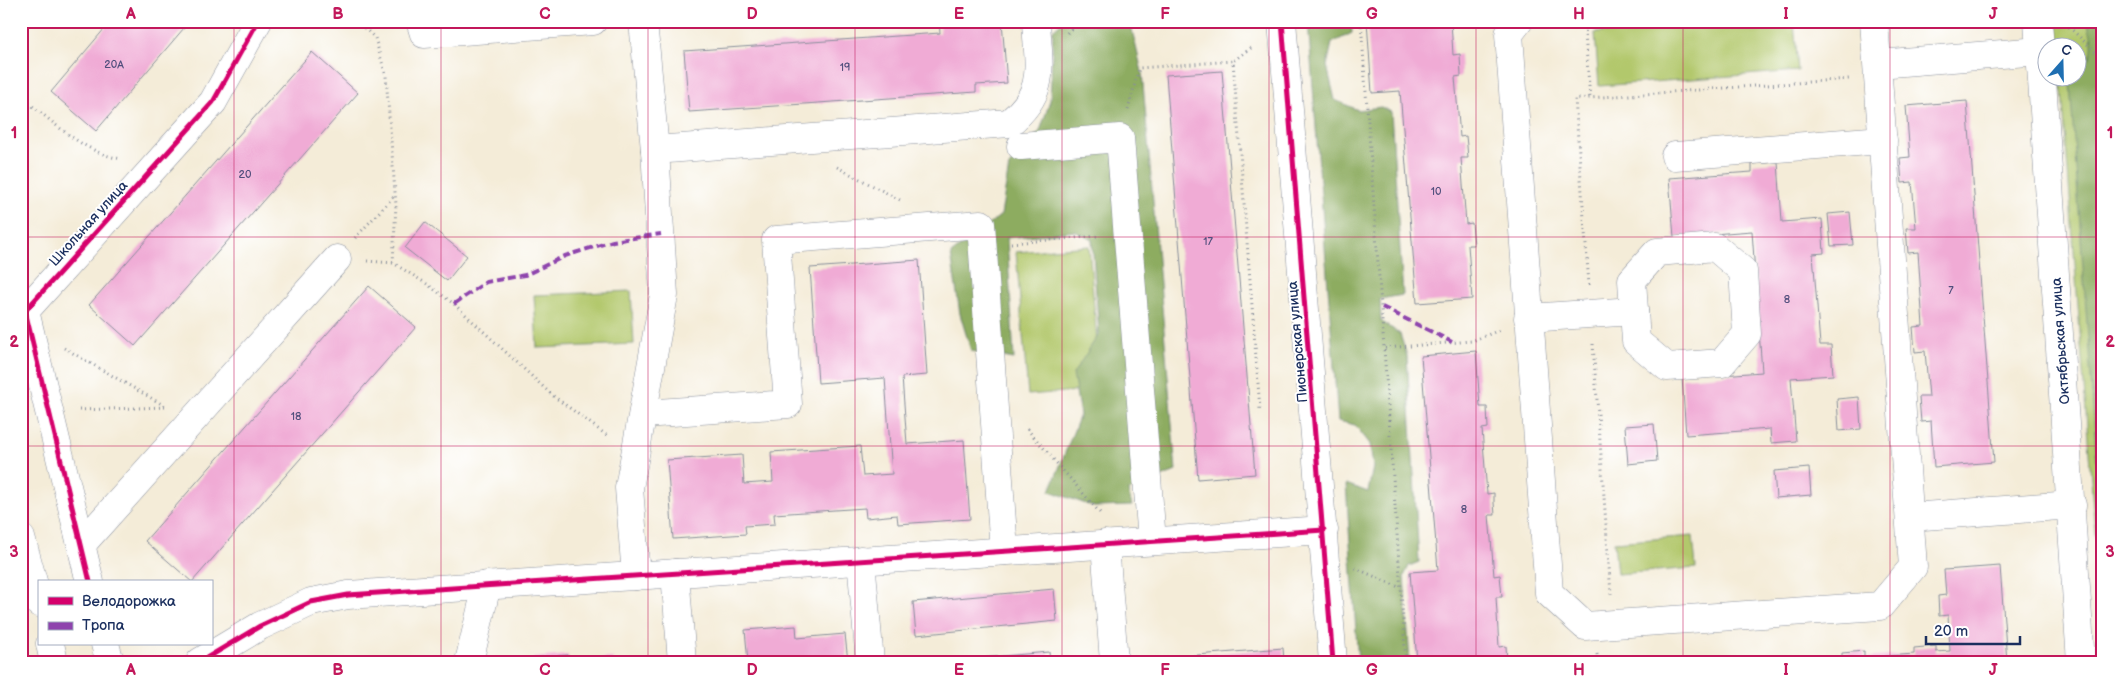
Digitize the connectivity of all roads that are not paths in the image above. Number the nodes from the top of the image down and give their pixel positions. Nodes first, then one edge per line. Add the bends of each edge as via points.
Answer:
1 (258, 21) edge
2 (420, 21) edge
3 (593, 21) edge
4 (643, 21) edge
5 (1036, 21) edge
6 (1282, 21) edge
7 (1519, 21) edge
8 (1874, 21) edge
9 (2050, 24) edge
10 (2045, 38) edge
11 (2036, 51) edge
12 (1878, 64) junction
13 (2043, 88) edge
14 (1883, 140) junction
15 (1021, 146) dead end
16 (655, 150) junction
17 (1676, 156) dead end
18 (337, 259) road end
19 (1634, 311) junction
20 (1528, 318) junction
21 (643, 414) junction
22 (2072, 505) junction
23 (1910, 517) junction
24 (1324, 530) junction
25 (21, 538) edge
26 (1128, 543) junction
27 (81, 545) junction
28 (1004, 551) junction
29 (861, 560) junction
30 (675, 573) junction
31 (636, 576) junction
32 (90, 580) edge
33 (487, 585) junction
34 (38, 600) edge
35 (50, 646) edge
36 (106, 646) edge
37 (54, 662) edge
38 (110, 662) edge
39 (200, 662) edge
40 (469, 662) edge
41 (682, 662) edge
42 (870, 662) edge
43 (1114, 662) edge
44 (1334, 662) edge
45 (2081, 662) edge

1 - 27 street, Школьная улица via 213,102 25,311
2 - 3 street via 424,34
4 - 16 street
5 - 16 street via 1039,79 1025,110 1009,123
6 - 24 street, Пионерская улица
7 - 20 street via 1509,34
8 - 12 street
9 - 10 street, Октябрьская улица
11 - 12 street
12 - 14 street
13 - 22 street, Октябрьская улица
14 - 17 street
14 - 23 street
15 - 26 street via 1120,138 1128,233
16 - 21 street via 664,295
18 - 27 street
19 - 19 street via 1632,280 1656,252 1715,247 1743,271 1747,334 1722,363 1667,367 1636,340
19 - 20 street
20 - 23 street via 1549,593 1585,626 1880,606 1913,567
21 - 28 street via 788,404 776,240 982,224
21 - 31 street via 630,488
22 - 23 street
22 - 45 street, Октябрьская улица
24 - 26 street
24 - 44 street, Пионерская улица
25 - 34 street
26 - 28 street
26 - 43 street
27 - 32 street, Школьная улица
28 - 29 street
29 - 30 street
29 - 42 street
30 - 31 street
30 - 41 street
31 - 33 street
33 - 39 street via 348,595 311,602 260,626
33 - 40 street
35 - 37 street
36 - 38 street

